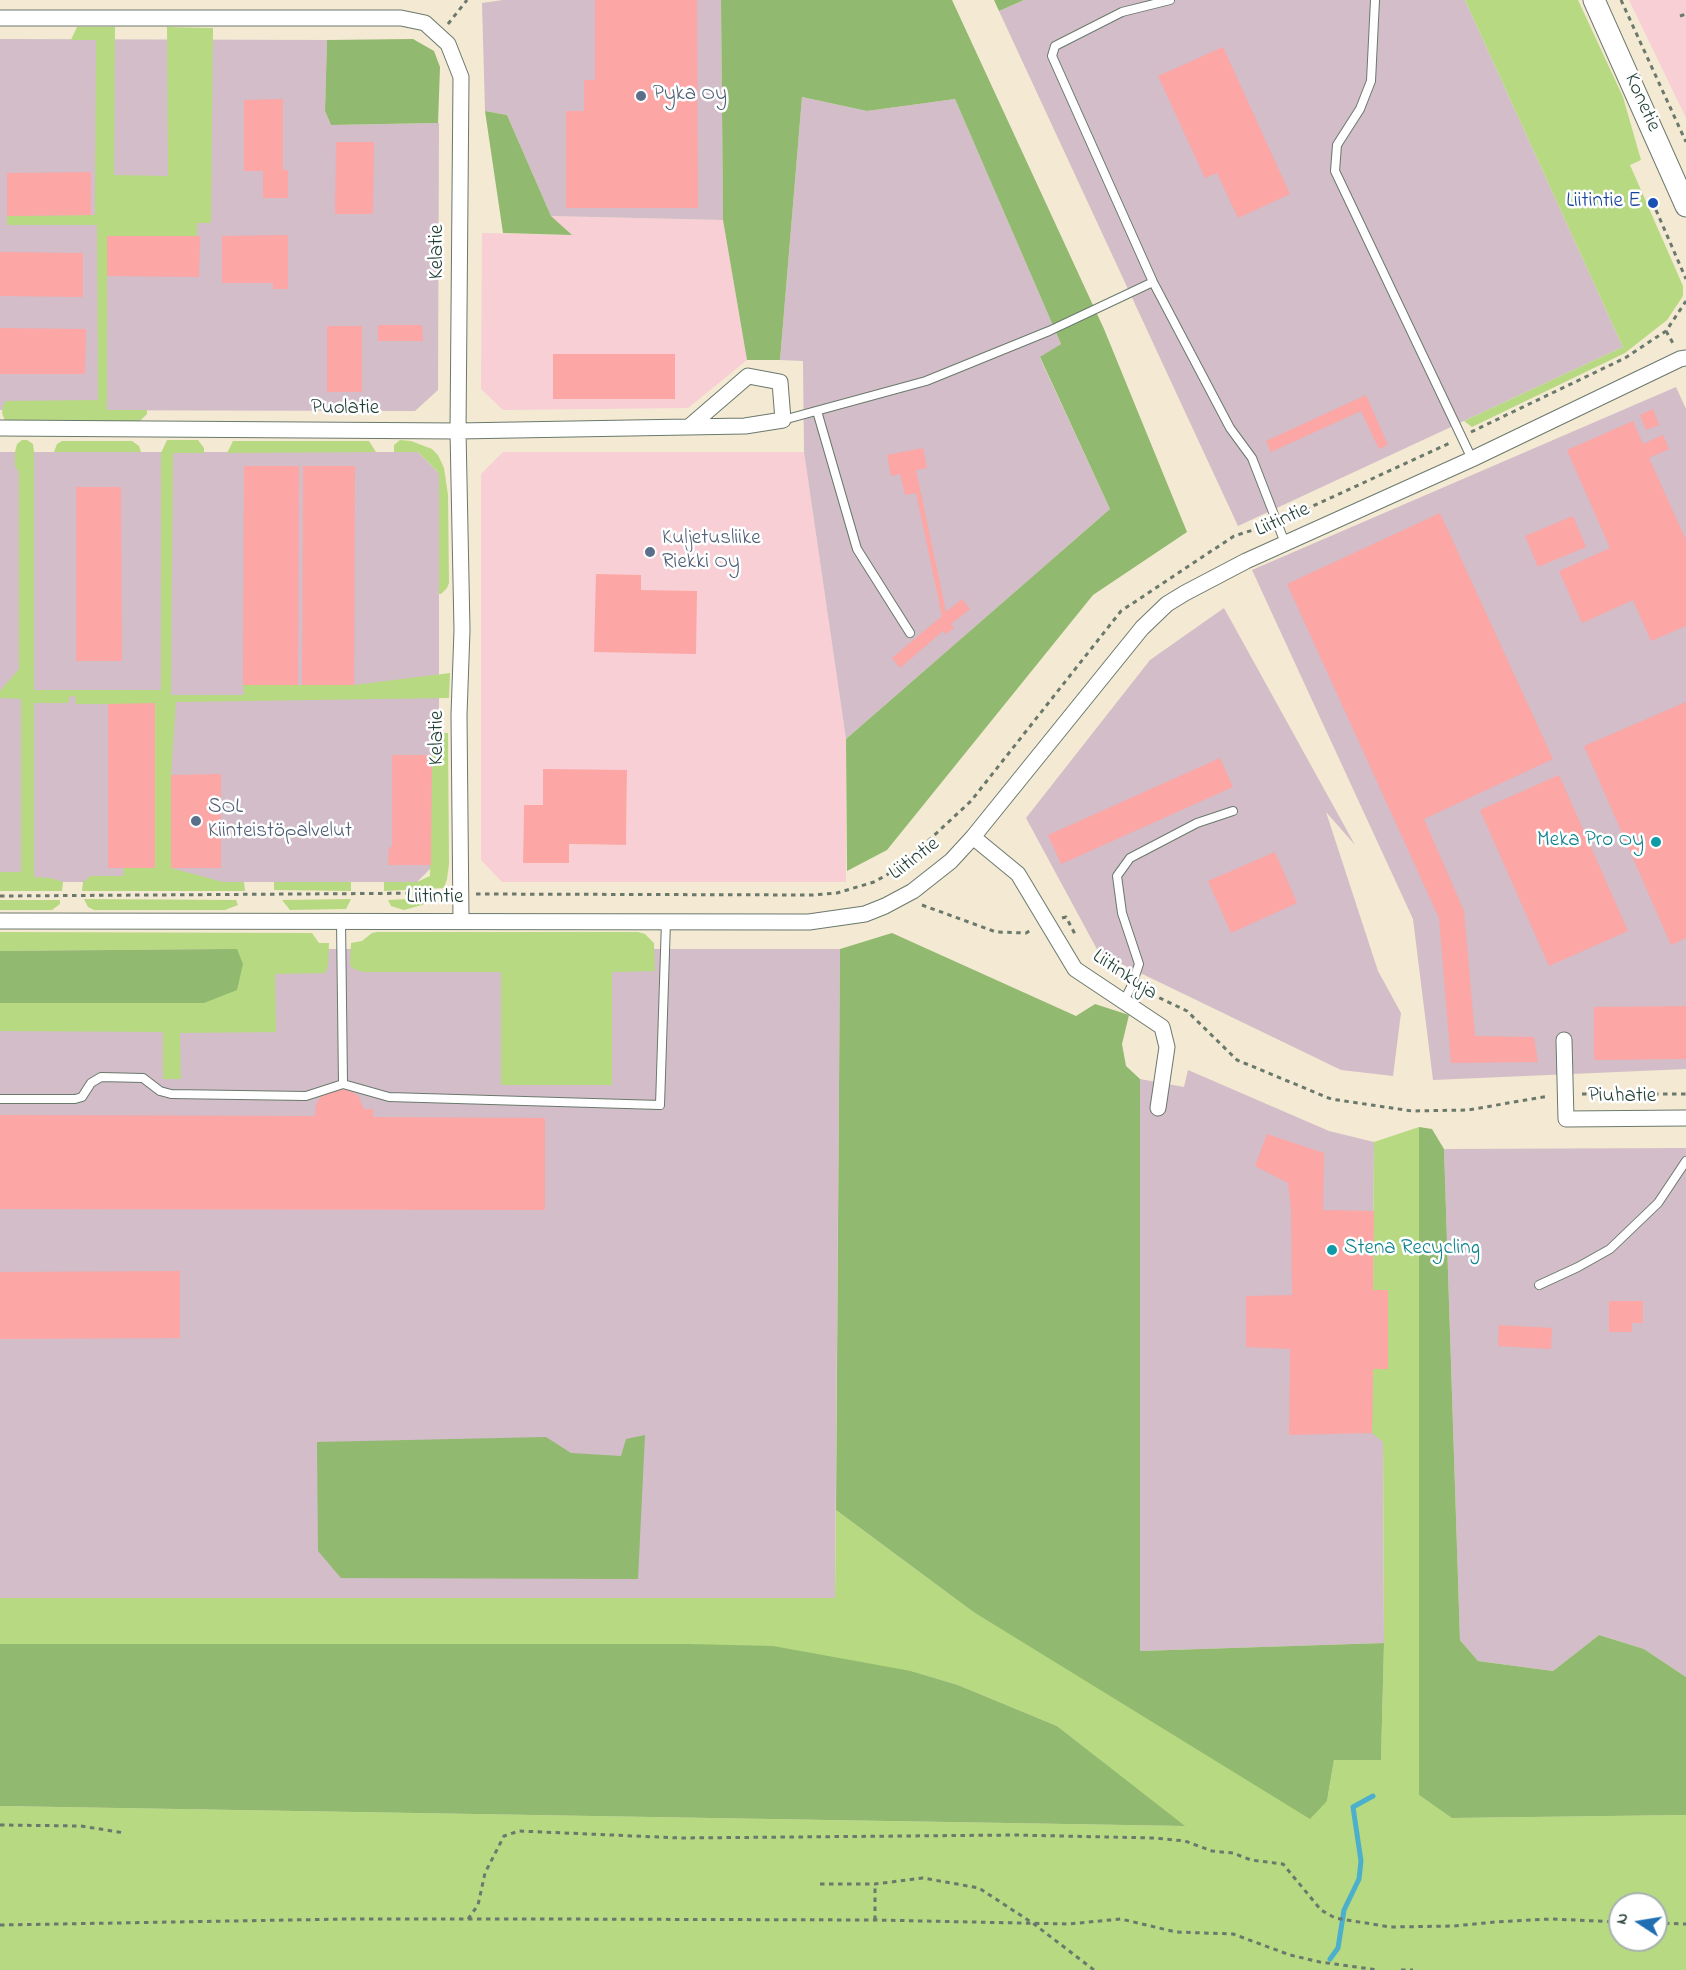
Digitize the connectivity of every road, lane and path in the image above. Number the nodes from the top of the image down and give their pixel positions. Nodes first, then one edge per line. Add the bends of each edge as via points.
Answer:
1 (467, 0) edge
2 (1170, 0) edge
3 (1375, 0) edge
4 (1594, 0) edge
5 (1621, 0) edge
6 (1686, 14) edge
7 (1680, 16) dead end
8 (0, 18) edge
9 (439, 34) junction
10 (1686, 142) edge
11 (1686, 206) edge
12 (1656, 210) dead end
13 (1686, 279) edge
14 (1153, 282) junction
15 (1686, 358) edge
16 (817, 411) junction
17 (783, 420) junction
18 (690, 426) junction
19 (0, 428) edge
20 (458, 432) junction
21 (1472, 459) junction
22 (1285, 543) junction
23 (910, 633) dead end
24 (1233, 811) dead end
25 (973, 837) junction
26 (900, 868) dead end
27 (914, 891) junction
28 (461, 893) junction
29 (502, 895) dead end
30 (0, 896) edge
31 (341, 920) junction
32 (462, 920) junction
33 (0, 921) edge
34 (666, 921) junction
35 (1046, 924) junction
36 (1076, 936) dead end
37 (1132, 985) junction
38 (1124, 1001) junction
39 (1564, 1040) dead end
40 (342, 1084) junction
41 (1566, 1094) junction
42 (1686, 1094) edge
43 (0, 1099) edge
44 (1158, 1108) dead end
45 (1686, 1118) edge
46 (1686, 1161) edge
47 (1539, 1284) dead end
48 (0, 1825) edge
49 (125, 1833) dead end
50 (820, 1884) dead end
51 (875, 1884) junction
52 (468, 1919) junction
53 (875, 1920) junction
54 (1608, 1921) edge
55 (1668, 1923) edge
56 (1034, 1924) junction
57 (1686, 1924) edge
58 (0, 1925) edge
59 (1094, 1970) edge
60 (1378, 1970) edge
61 (1401, 1970) edge
62 (1413, 1970) edge

1 - 9 path
2 - 14 lane via 1122,12 1055,46 1053,56
3 - 21 lane via 1371,81 1360,109 1337,145 1335,171
4 - 11 street, Konetie
5 - 10 path
6 - 7 path
8 - 9 street via 401,18 425,23
9 - 20 street, Kelatie via 448,44 461,77
12 - 13 path
14 - 16 lane via 1049,331 926,381
14 - 22 lane via 1230,428 1252,458
15 - 21 street, Liitintie
16 - 17 lane
16 - 23 lane via 857,549
17 - 18 street, Puolatie via 745,426
17 - 18 street via 780,382 748,376
18 - 20 street, Puolatie
19 - 20 street, Puolatie
20 - 28 street, Kelatie
21 - 22 street, Liitintie
22 - 25 street, Liitintie via 1167,604 1142,628
24 - 37 lane via 1197,823 1130,858 1117,876 1122,914 1139,964
25 - 27 street, Liitintie
25 - 35 street, Liitinkuja via 1018,874
26 - 27 path
27 - 34 street, Liitintie via 875,910 841,919
27 - 35 path via 921,905 996,932 1026,933
28 - 29 path
28 - 30 path
28 - 32 street, Kelatie
31 - 32 street, Liitintie
31 - 33 street, Liitintie
31 - 40 lane
32 - 34 street, Liitintie
34 - 40 lane via 660,1105 389,1097
35 - 36 path via 1066,917
35 - 38 street, Liitinkuja via 1075,969
37 - 38 lane
37 - 41 path via 1187,1011 1237,1060 1331,1099 1412,1111 1468,1110
38 - 44 street, Liitinkuja via 1162,1027 1167,1047
39 - 41 street, Piuhatie
40 - 43 lane via 306,1096 171,1094 143,1078 101,1077 75,1099
41 - 42 path
41 - 45 street, Piuhatie via 1566,1119
46 - 47 lane via 1658,1203 1610,1249
48 - 49 path via 81,1826
50 - 51 path
51 - 53 path
51 - 56 path via 923,1878 979,1888
52 - 53 path
52 - 54 path via 478,1905 485,1873 504,1836 519,1831 681,1838 1154,1838 1185,1841 1212,1851 1283,1864 1321,1910 1335,1918 1390,1927 1551,1919
52 - 58 path
53 - 56 path
55 - 57 path
56 - 59 path
56 - 60 path via 1121,1919 1176,1932 1233,1934 1290,1955
61 - 62 path

